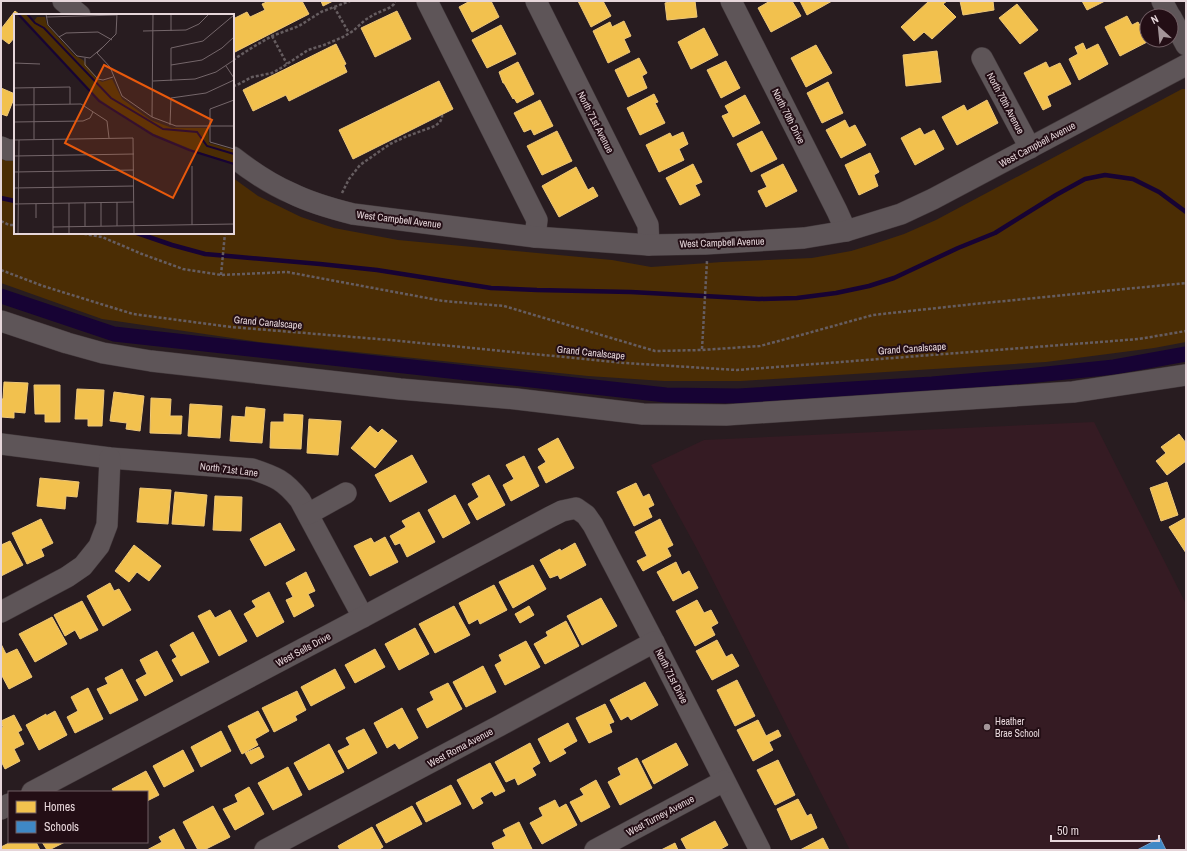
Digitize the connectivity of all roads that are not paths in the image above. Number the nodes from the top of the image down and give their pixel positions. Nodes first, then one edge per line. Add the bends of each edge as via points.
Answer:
1 (63, 1) edge
2 (427, 1) edge
3 (536, 1) edge
4 (731, 1) edge
5 (79, 14) edge
6 (1179, 32) edge
7 (1186, 45) edge
8 (982, 58) dead end
9 (1186, 65) edge
10 (1, 147) edge
11 (1030, 148) junction
12 (14, 150) edge
13 (234, 158) edge
14 (846, 231) junction
15 (535, 236) junction
16 (649, 245) junction
17 (1, 321) edge
18 (1186, 375) edge
19 (1, 444) edge
20 (110, 458) junction
21 (346, 493) dead end
22 (576, 508) joint
23 (308, 514) junction
24 (1, 612) edge
25 (363, 617) junction
26 (654, 642) junction
27 (724, 781) junction
28 (34, 791) edge
29 (265, 850) edge
30 (595, 850) edge
31 (760, 850) edge

1 - 5 street
2 - 15 street via 537,220
3 - 16 street, North 71st Avenue via 648,225
4 - 14 street, North 70th Drive
6 - 7 street
8 - 11 street, North 70th Avenue
9 - 11 street, West Campbell Avenue
10 - 12 street
11 - 14 street, West Campbell Avenue via 901,214
13 - 15 street, West Campbell Avenue via 269,182 292,194 354,214
14 - 16 street, West Campbell Avenue via 804,238
15 - 16 street, West Campbell Avenue
17 - 18 street via 103,353 151,361 643,414 726,415 1073,392
19 - 20 street, North 71st Lane
20 - 23 street, North 71st Lane via 252,469 273,476 287,485
20 - 24 street via 107,525 99,546 83,566 67,577
21 - 23 street
22 - 25 street, West Sells Drive via 556,514
22 - 26 street, North 71st Drive via 586,515 593,525
23 - 25 street, North 71st Lane
25 - 28 street, West Sells Drive
26 - 27 street, North 71st Drive
26 - 29 street, West Roma Avenue
27 - 30 street, West Turney Avenue
27 - 31 street, North 71st Drive

